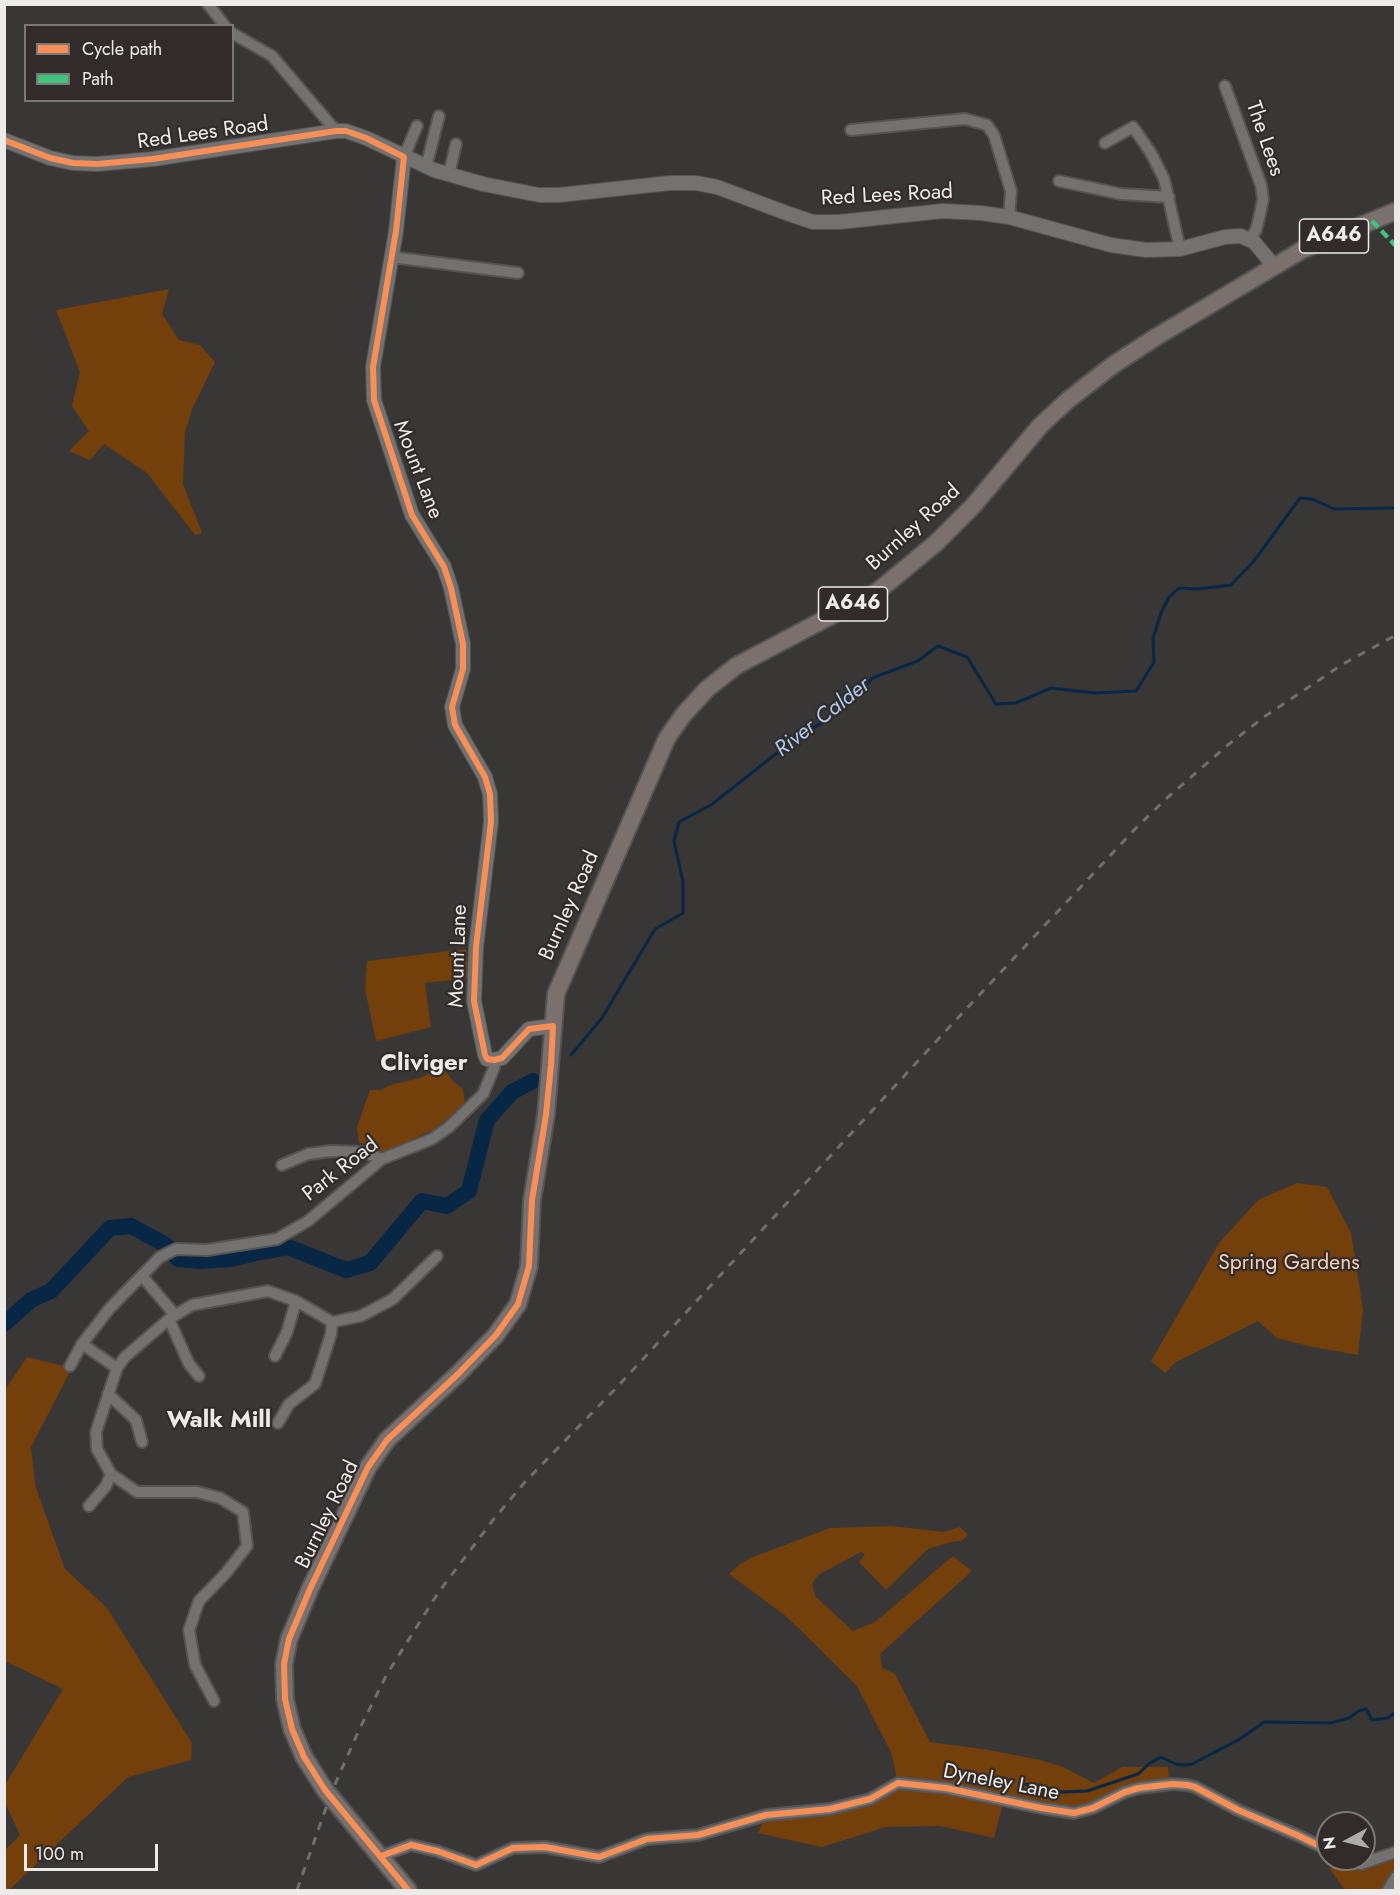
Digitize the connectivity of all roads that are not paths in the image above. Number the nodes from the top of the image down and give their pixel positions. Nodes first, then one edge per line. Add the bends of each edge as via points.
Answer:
1 (208, 4) edge
2 (223, 24) edge
3 (234, 34) edge
4 (1225, 86) dead end
5 (439, 116) dead end
6 (417, 126) dead end
7 (851, 130) dead end
8 (336, 131) junction
9 (4, 140) edge
10 (1105, 143) dead end
11 (456, 144) dead end
12 (404, 157) junction
13 (426, 167) junction
14 (448, 174) junction
15 (1059, 181) dead end
16 (1169, 197) junction
17 (1395, 211) edge
18 (1009, 217) junction
19 (1250, 239) junction
20 (1180, 249) junction
21 (391, 257) junction
22 (1274, 266) junction
23 (518, 273) dead end
24 (553, 1026) junction
25 (494, 1060) junction
26 (382, 1159) junction
27 (282, 1165) dead end
28 (437, 1256) dead end
29 (142, 1276) junction
30 (296, 1301) junction
31 (172, 1317) junction
32 (332, 1322) junction
33 (82, 1344) junction
34 (275, 1356) dead end
35 (69, 1366) dead end
36 (117, 1368) junction
37 (199, 1376) dead end
38 (108, 1394) junction
39 (278, 1423) dead end
40 (142, 1442) dead end
41 (111, 1474) junction
42 (88, 1506) dead end
43 (214, 1701) dead end
44 (1316, 1844) edge
45 (1395, 1852) edge
46 (381, 1856) junction
47 (1376, 1859) edge
48 (1395, 1877) edge
49 (408, 1890) edge
50 (1388, 1890) edge

1 - 2 street
3 - 8 street via 272,57
4 - 19 street, The Lees via 1261,185 1260,214
5 - 13 street
6 - 12 street
7 - 18 street via 965,119 987,125 994,135 1011,191
8 - 9 street, Red Lees Road via 97,164 50,158
8 - 12 street, Red Lees Road via 366,138
10 - 16 street via 1133,127 1151,153
11 - 14 street
12 - 13 street, Red Lees Road
12 - 21 street, Mount Lane
13 - 14 street, Red Lees Road
14 - 18 street, Red Lees Road via 539,195 696,183 813,222 943,211
15 - 16 street via 1121,194
16 - 20 street
17 - 22 highway, Burnley Road / A646
18 - 20 street, Red Lees Road via 1111,245
19 - 20 street, Red Lees Road via 1226,237
19 - 22 street
21 - 23 street
21 - 25 street, Mount Lane via 373,367 374,400 412,515 444,567 463,644 463,669 452,707 455,725 485,777 490,794 491,822 476,947 474,1001 485,1055
22 - 24 highway, Burnley Road / A646 via 1113,365 1068,400 1040,426 973,507 878,591 736,666 707,689 667,738 556,994
24 - 25 street via 529,1029 502,1058
24 - 46 highway, Burnley Road / A646 via 546,1115 532,1200 529,1266 518,1304 496,1335 387,1440 368,1467 289,1639 284,1664 285,1699 292,1729 325,1790
25 - 26 street, Park Road via 483,1094 473,1106 432,1138
26 - 27 street via 363,1152 331,1151 308,1154
26 - 29 street, Park Road via 308,1221 277,1239 207,1250 176,1250 160,1257
28 - 32 street via 393,1299 361,1316
29 - 31 street
29 - 33 street
30 - 31 street via 268,1291 192,1305
30 - 32 street
30 - 34 street
31 - 36 street
31 - 37 street via 189,1364
32 - 39 street via 315,1384 289,1404
33 - 35 street
33 - 36 street
36 - 38 street
38 - 40 street via 136,1420
38 - 41 street via 96,1432 97,1449
41 - 42 street
41 - 43 street via 137,1492 197,1492 220,1498 243,1512 247,1546 199,1601 189,1630 195,1665
44 - 46 street, Dyneley Lane via 1187,1785 1139,1788 1074,1813 946,1788 898,1784 870,1799 830,1809 766,1815 698,1835 647,1839 599,1857 545,1847 513,1848 476,1864 411,1845
45 - 47 street
46 - 49 highway, Burnley Road / A646
48 - 50 street

